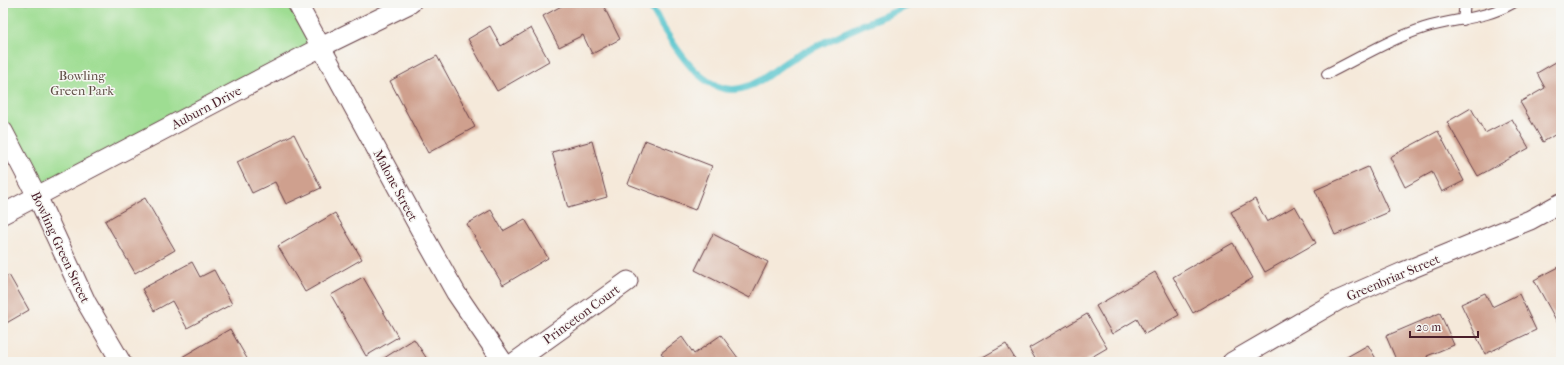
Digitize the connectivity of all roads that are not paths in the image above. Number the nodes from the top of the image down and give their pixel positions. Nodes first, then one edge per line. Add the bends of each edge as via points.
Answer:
1 (297, 3) edge
2 (410, 3) edge
3 (1465, 3) edge
4 (1513, 3) edge
5 (1463, 20) junction
6 (321, 47) junction
7 (1327, 74) dead end
8 (3, 131) edge
9 (37, 196) junction
10 (1561, 203) edge
11 (3, 214) edge
12 (628, 280) dead end
13 (121, 362) edge
14 (504, 362) edge
15 (515, 362) edge
16 (1232, 362) edge

1 - 6 street, Malone Street
2 - 6 street, Auburn Drive
3 - 5 lane
4 - 5 lane via 1491,13
5 - 7 lane via 1425,28 1400,37
6 - 9 street, Auburn Drive
6 - 14 street, Malone Street via 456,293
8 - 9 street, Bowling Green Street
9 - 11 street, Auburn Drive
9 - 13 street, Bowling Green Street via 86,302
10 - 16 street, Greenbriar Street via 1530,220 1339,300
12 - 15 street, Princeton Court

